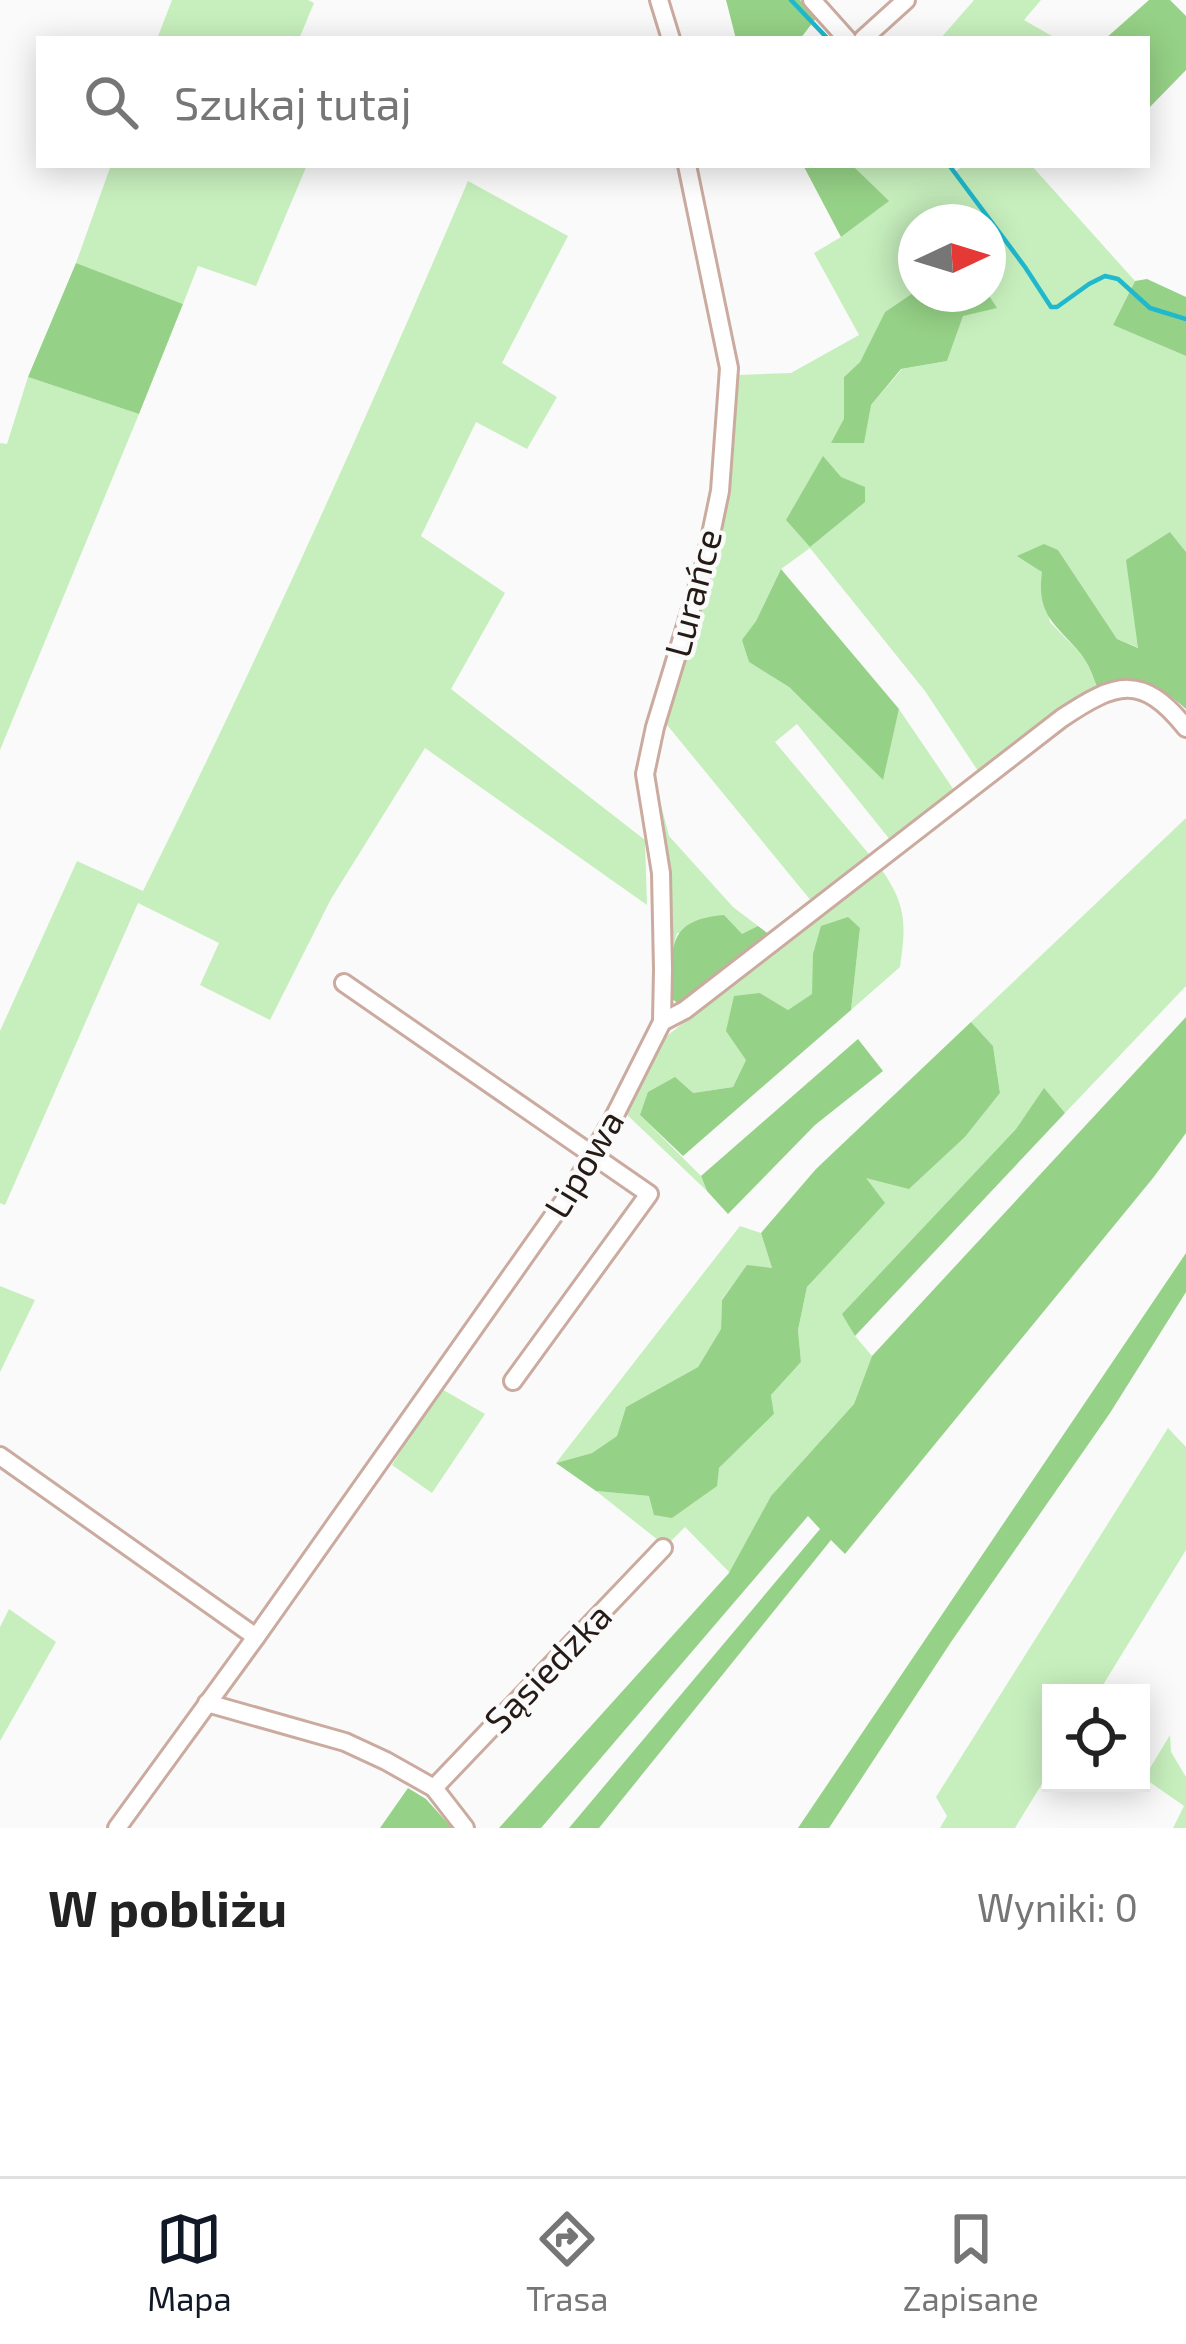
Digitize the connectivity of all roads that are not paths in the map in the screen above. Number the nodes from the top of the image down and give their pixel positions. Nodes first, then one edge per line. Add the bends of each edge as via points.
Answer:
1 (659, 0) edge
2 (812, 0) edge
3 (906, 0) edge
4 (669, 36) edge
5 (844, 36) edge
6 (866, 36) edge
7 (688, 168) edge
8 (1186, 728) edge
9 (344, 983) dead end
10 (662, 1022) junction
11 (593, 1156) junction
12 (513, 1381) dead end
13 (0, 1456) edge
14 (663, 1548) dead end
15 (256, 1637) junction
16 (207, 1703) junction
17 (434, 1788) junction
18 (117, 1828) edge
19 (465, 1828) edge

1 - 4 street
2 - 5 street
3 - 6 street
7 - 10 street, Lurańce via 729,368 716,513 645,774 661,873
8 - 10 street, Lipowa via 1139,689 1092,698
9 - 11 street
10 - 11 street, Lipowa
11 - 12 street via 649,1194
11 - 15 street, Lipowa
13 - 15 street
14 - 17 street, Sąsiedzka
15 - 16 street, Lipowa
16 - 17 street via 344,1742
16 - 18 street, Lipowa
17 - 19 street

